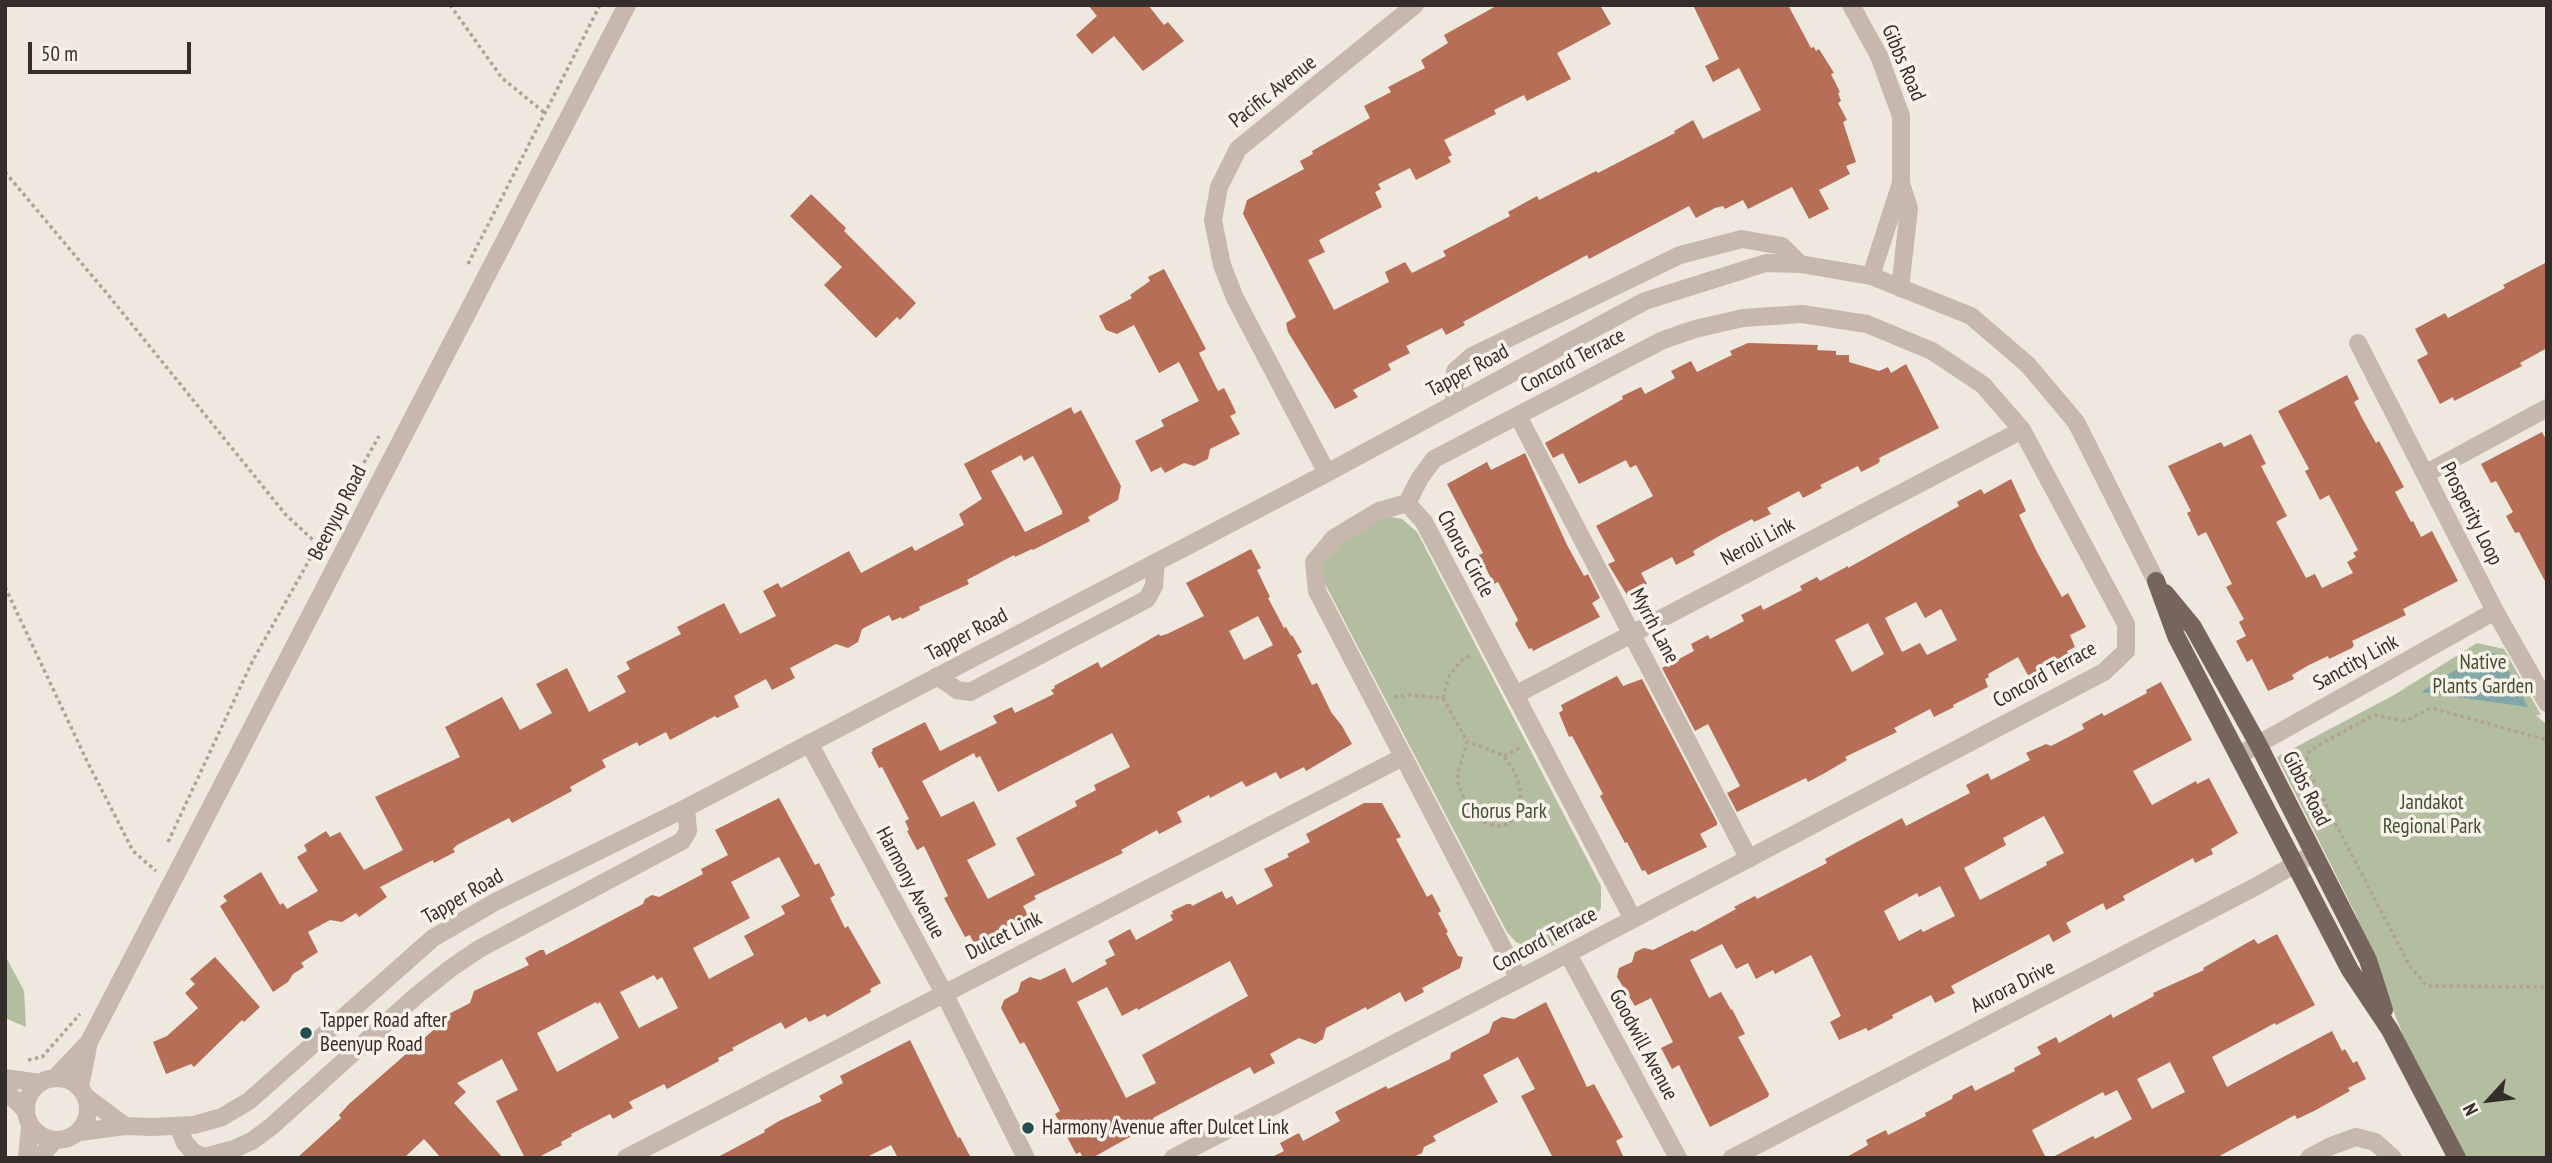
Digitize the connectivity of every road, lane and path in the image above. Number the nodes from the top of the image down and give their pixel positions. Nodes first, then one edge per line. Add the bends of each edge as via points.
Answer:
1 (450, 5) edge
2 (600, 5) edge
3 (627, 5) edge
4 (1415, 5) edge
5 (1852, 5) edge
6 (545, 113) junction
7 (563, 129) junction
8 (5, 172) edge
9 (1901, 183) junction
10 (1800, 264) junction
11 (468, 265) dead end
12 (1871, 276) junction
13 (1900, 288) junction
14 (2358, 343) dead end
15 (1454, 404) junction
16 (2547, 408) edge
17 (1518, 416) junction
18 (2022, 430) junction
19 (379, 436) dead end
20 (1327, 473) junction
21 (2425, 474) junction
22 (1407, 503) junction
23 (318, 545) junction
24 (1156, 562) junction
25 (338, 563) junction
26 (2156, 581) junction
27 (5, 586) edge
28 (2495, 611) junction
29 (1632, 634) junction
30 (1489, 645) junction
31 (937, 676) junction
32 (1515, 695) junction
33 (1443, 698) junction
34 (2547, 704) edge
35 (1377, 706) junction
36 (2547, 740) edge
37 (1467, 741) junction
38 (809, 743) junction
39 (2258, 744) junction
40 (2239, 755) junction
41 (1403, 757) junction
42 (2303, 770) junction
43 (2297, 789) dead end
44 (686, 808) junction
45 (167, 846) dead end
46 (2313, 854) junction
47 (1749, 859) junction
48 (2296, 864) junction
49 (172, 884) junction
50 (1633, 919) junction
51 (1568, 954) junction
52 (1519, 979) junction
53 (2547, 988) edge
54 (944, 993) junction
55 (86, 1007) dead end
56 (2390, 1030) junction
57 (89, 1042) junction
58 (10, 1070) edge
59 (47, 1080) junction
60 (5, 1090) edge
61 (83, 1092) junction
62 (28, 1118) junction
63 (125, 1126) junction
64 (178, 1126) junction
65 (80, 1132) junction
66 (54, 1141) junction
67 (27, 1158) edge
68 (39, 1158) edge
69 (626, 1158) edge
70 (1026, 1158) edge
71 (1173, 1158) edge
72 (1678, 1158) edge
73 (1732, 1158) edge
74 (2309, 1158) edge
75 (2393, 1158) edge
76 (2457, 1158) edge

1 - 6 path via 502,78
2 - 6 path
3 - 7 street, Beenyup Road
4 - 20 street, Pacific Avenue via 1238,149 1219,187 1213,220 1226,276
5 - 9 street, Gibbs Road via 1879,56 1901,116
6 - 7 path
6 - 11 path
7 - 25 street, Beenyup Road
8 - 23 path via 286,515
9 - 12 street, Gibbs Road
9 - 13 street, Gibbs Road via 1909,209
10 - 12 street, Tapper Road
10 - 15 street, Tapper Road via 1766,263 1645,300
10 - 15 street via 1782,246 1742,239 1680,255 1472,356 1455,370
12 - 13 street, Gibbs Road
13 - 26 street, Gibbs Road via 1971,316 2028,365 2077,422
14 - 21 street, Prosperity Loop
15 - 20 street, Tapper Road
16 - 21 street
17 - 18 street, Concord Terrace via 1663,340 1743,318 1802,313 1867,324 1932,351 1983,385
17 - 22 street, Concord Terrace via 1434,459
17 - 29 street, Myrrh Lane
18 - 29 street, Neroli Link
18 - 47 street, Concord Terrace via 2126,624 2126,651 2104,672
19 - 23 path
20 - 24 street, Tapper Road
21 - 28 street, Prosperity Loop
22 - 30 street, Chorus Circle via 1424,522
22 - 35 street, Chorus Circle via 1379,510 1334,538 1314,562 1317,591
23 - 25 path
23 - 45 path via 253,662
24 - 31 street, Tapper Road
24 - 31 street via 1154,586 1147,599 970,692 957,690
25 - 49 street, Beenyup Road
26 - 39 main road, Gibbs Road via 2193,627
26 - 40 main road, Gibbs Road via 2176,636
27 - 49 path via 133,851
28 - 34 street, Prosperity Loop
28 - 39 street, Sanctity Link
29 - 32 street, Neroli Link
29 - 47 street, Myrrh Lane
30 - 32 street, Chorus Circle
30 - 33 path via 1455,667
31 - 38 street, Tapper Road
32 - 50 street, Chorus Circle
33 - 35 path via 1403,695
33 - 37 path
35 - 41 street, Chorus Circle
36 - 42 path via 2431,708 2405,721 2374,715 2310,750
37 - 37 path via 1458,773 1465,802 1485,822 1509,824 1521,803 1514,771 1504,756
38 - 44 street, Tapper Road
38 - 54 street, Harmony Avenue
39 - 40 street, Sanctity Link
39 - 46 main road, Gibbs Road
40 - 48 main road, Gibbs Road
41 - 52 street, Chorus Circle
41 - 54 street, Dulcet Link
42 - 43 path
42 - 53 path via 2311,776 2409,965 2427,986
44 - 64 street, Tapper Road via 495,902 433,938 249,1101 222,1117
44 - 64 street via 688,831 682,841 451,968 252,1141 205,1157 185,1143
46 - 48 street, Aurora Drive
46 - 56 main road, Gibbs Road via 2368,960
47 - 50 street, Concord Terrace
48 - 56 main road, Gibbs Road via 2350,970
48 - 73 street, Aurora Drive
49 - 57 street, Beenyup Road
50 - 51 street, Concord Terrace
51 - 52 street, Concord Terrace
51 - 72 street, Goodwill Avenue
52 - 71 street, Concord Terrace
54 - 69 street, Dulcet Link
54 - 70 street, Harmony Avenue
55 - 58 path via 42,1057
56 - 76 main road, Gibbs Road
57 - 59 street, Beenyup Road
57 - 61 street, Beenyup Road
58 - 59 street
59 - 61 street via 70,1080
59 - 62 street via 29,1095
60 - 62 street
61 - 63 street
61 - 65 street via 89,1109
62 - 66 street via 41,1137
62 - 67 street
63 - 64 street, Tapper Road
63 - 65 street, Tapper Road
65 - 66 street
66 - 68 street
74 - 75 street via 2356,1137 2375,1142

